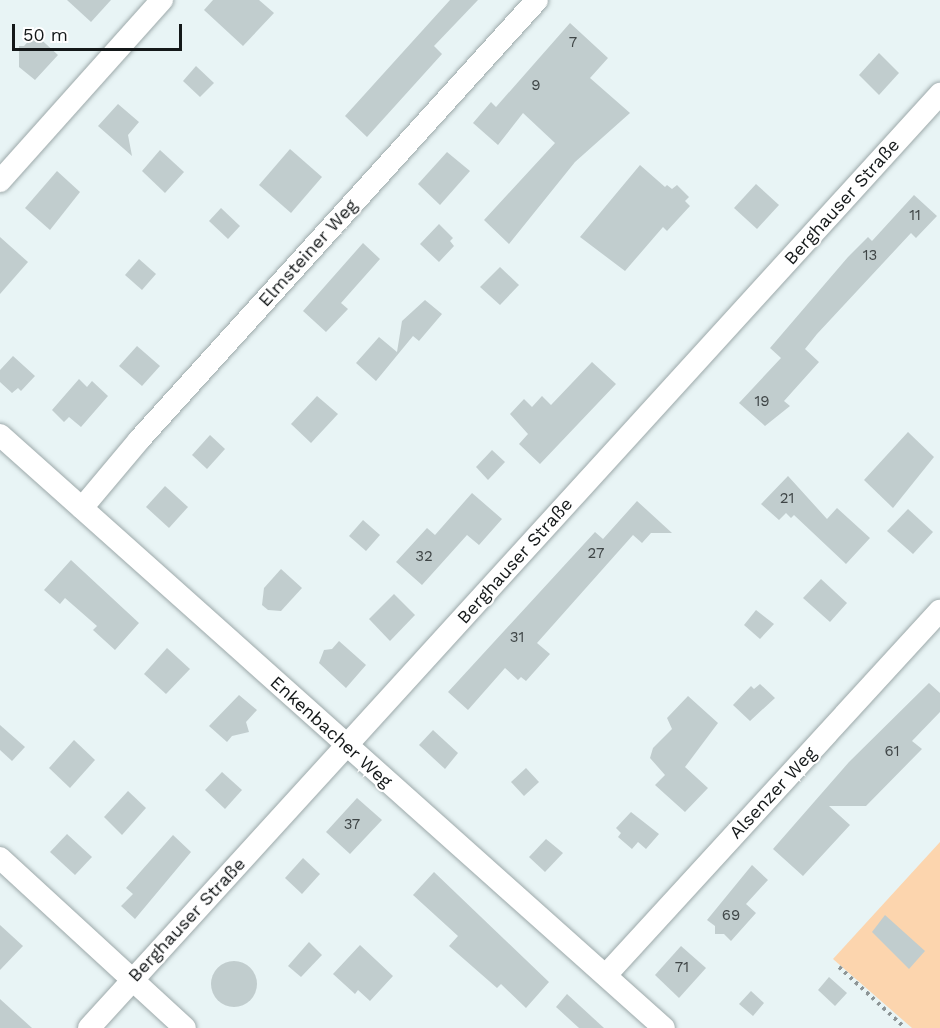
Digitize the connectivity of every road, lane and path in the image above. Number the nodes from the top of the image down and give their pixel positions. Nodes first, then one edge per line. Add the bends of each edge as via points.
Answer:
1 (162, 0) edge
2 (537, 0) edge
3 (940, 94) edge
4 (0, 181) edge
5 (0, 435) edge
6 (82, 508) junction
7 (940, 611) edge
8 (347, 746) junction
9 (0, 858) edge
10 (839, 967) dead end
11 (606, 975) junction
12 (133, 980) junction
13 (89, 1028) edge
14 (185, 1028) edge
15 (664, 1028) edge
16 (905, 1028) edge

1 - 4 street
2 - 6 street, Elmsteiner Weg via 146,432
3 - 8 street, Berghauser Straße
5 - 6 street, Enkenbacher Weg
6 - 8 street, Enkenbacher Weg
7 - 11 street, Alsenzer Weg
8 - 11 street, Enkenbacher Weg
8 - 12 street, Berghauser Straße
9 - 12 street
10 - 16 path
11 - 15 street, Enkenbacher Weg
12 - 13 street, Berghauser Straße
12 - 14 street

